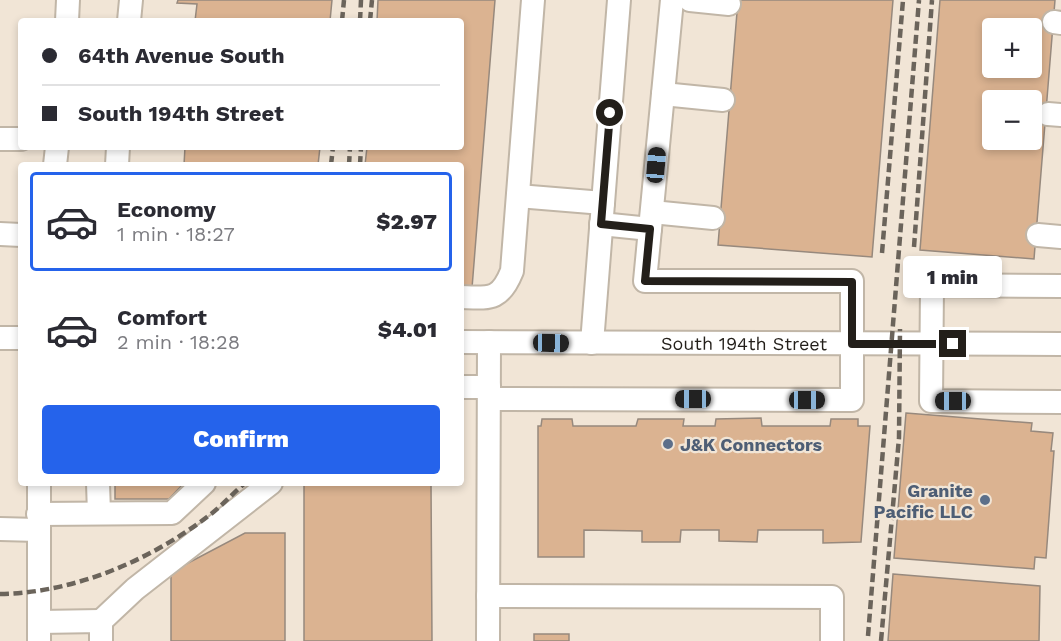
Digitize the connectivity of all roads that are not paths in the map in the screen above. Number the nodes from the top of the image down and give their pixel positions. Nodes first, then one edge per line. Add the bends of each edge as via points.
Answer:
1 (68, 0) edge
2 (131, 0) edge
3 (533, 0) edge
4 (619, 0) edge
5 (672, 0) edge
6 (690, 0) edge
7 (729, 4) dead end
8 (67, 18) edge
9 (129, 18) edge
10 (663, 94) junction
11 (723, 100) dead end
12 (0, 139) edge
13 (18, 139) edge
14 (518, 196) junction
15 (602, 213) junction
16 (713, 218) dead end
17 (651, 220) junction
18 (0, 234) edge
19 (1038, 235) dead end
20 (18, 236) edge
21 (1061, 237) edge
22 (1061, 286) edge
23 (464, 297) edge
24 (0, 338) edge
25 (18, 338) edge
26 (464, 342) edge
27 (489, 342) junction
28 (592, 343) junction
29 (852, 344) junction
30 (932, 344) junction
31 (1061, 344) edge
32 (464, 388) edge
33 (489, 393) junction
34 (1061, 402) edge
35 (39, 486) edge
36 (98, 486) edge
37 (201, 486) edge
38 (267, 486) edge
39 (99, 513) junction
40 (38, 522) junction
41 (0, 529) edge
42 (488, 597) junction
43 (39, 631) edge
44 (101, 631) edge
45 (488, 641) edge
46 (832, 641) edge

1 - 8 street
2 - 9 street
3 - 14 street
4 - 15 street
5 - 10 street
6 - 7 street
10 - 11 street
10 - 17 street
12 - 13 street
14 - 15 street
14 - 23 street via 512,271 505,289 490,298
15 - 17 street
15 - 28 street
16 - 17 street
17 - 29 street via 645,281 852,282
18 - 20 street
19 - 21 street
22 - 30 street via 932,285
24 - 25 street
26 - 27 street, South 194th Street
27 - 28 street, South 194th Street
27 - 33 street
28 - 29 street, South 194th Street
29 - 30 street, South 194th Street
29 - 33 street via 852,400
30 - 31 street, South 194th Street
30 - 34 street via 931,401
32 - 33 street
33 - 42 street
35 - 40 street
36 - 39 street
37 - 39 street via 172,513
38 - 44 street via 135,589
39 - 40 street
40 - 41 street
40 - 43 street
42 - 45 street
42 - 46 street via 832,597
43 - 44 street

